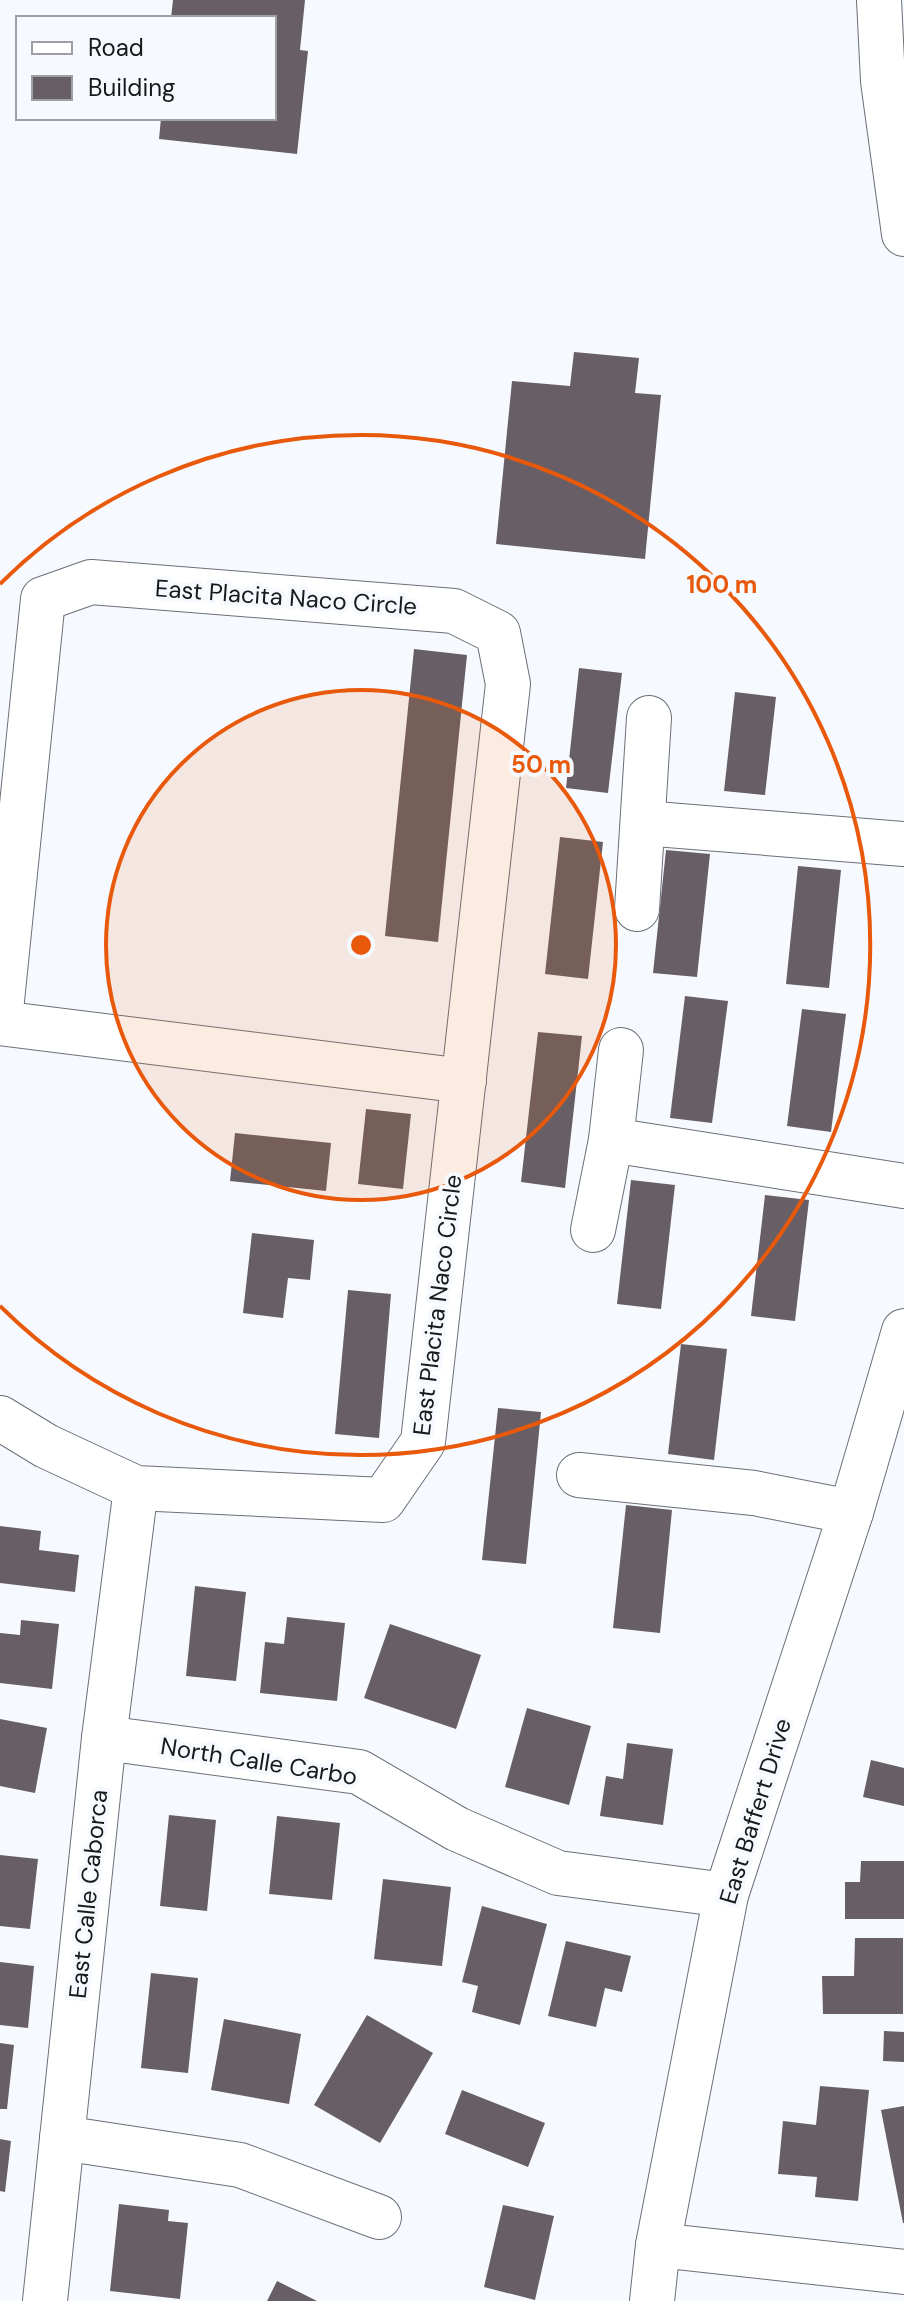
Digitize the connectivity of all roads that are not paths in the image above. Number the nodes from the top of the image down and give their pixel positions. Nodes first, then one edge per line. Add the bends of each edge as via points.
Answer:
1 (879, 0) edge
2 (904, 234) edge
3 (649, 718) dead end
4 (643, 823) junction
5 (904, 844) edge
6 (637, 909) dead end
7 (0, 1022) edge
8 (621, 1050) dead end
9 (464, 1081) junction
10 (611, 1140) junction
11 (904, 1186) edge
12 (593, 1230) dead end
13 (904, 1331) edge
14 (0, 1418) edge
15 (579, 1475) dead end
16 (136, 1488) junction
17 (851, 1512) junction
18 (104, 1738) junction
19 (726, 1895) junction
20 (62, 2138) junction
21 (379, 2217) dead end
22 (658, 2245) junction
23 (904, 2272) edge
24 (45, 2301) edge
25 (652, 2301) edge

1 - 2 street via 883,81
3 - 4 street
4 - 5 street
4 - 6 street
7 - 9 street, East Placita Naco Circle
7 - 9 street, East Placita Naco Circle via 43,599 91,582 454,611 498,633 508,684
8 - 10 street
9 - 16 street, East Placita Naco Circle via 423,1442 383,1500
10 - 11 street
10 - 12 street
13 - 17 street, East Baffert Drive
14 - 16 street, East Placita Naco Circle
15 - 17 street via 754,1493
16 - 18 street, East Calle Caborca
17 - 19 street, East Baffert Drive
18 - 19 street, North Calle Carbo via 359,1772 457,1829 558,1873
18 - 20 street, East Calle Caborca
19 - 22 street, East Baffert Drive
20 - 21 street via 240,2165
20 - 24 street, East Calle Caborca
22 - 23 street
22 - 25 street, East Baffert Drive

